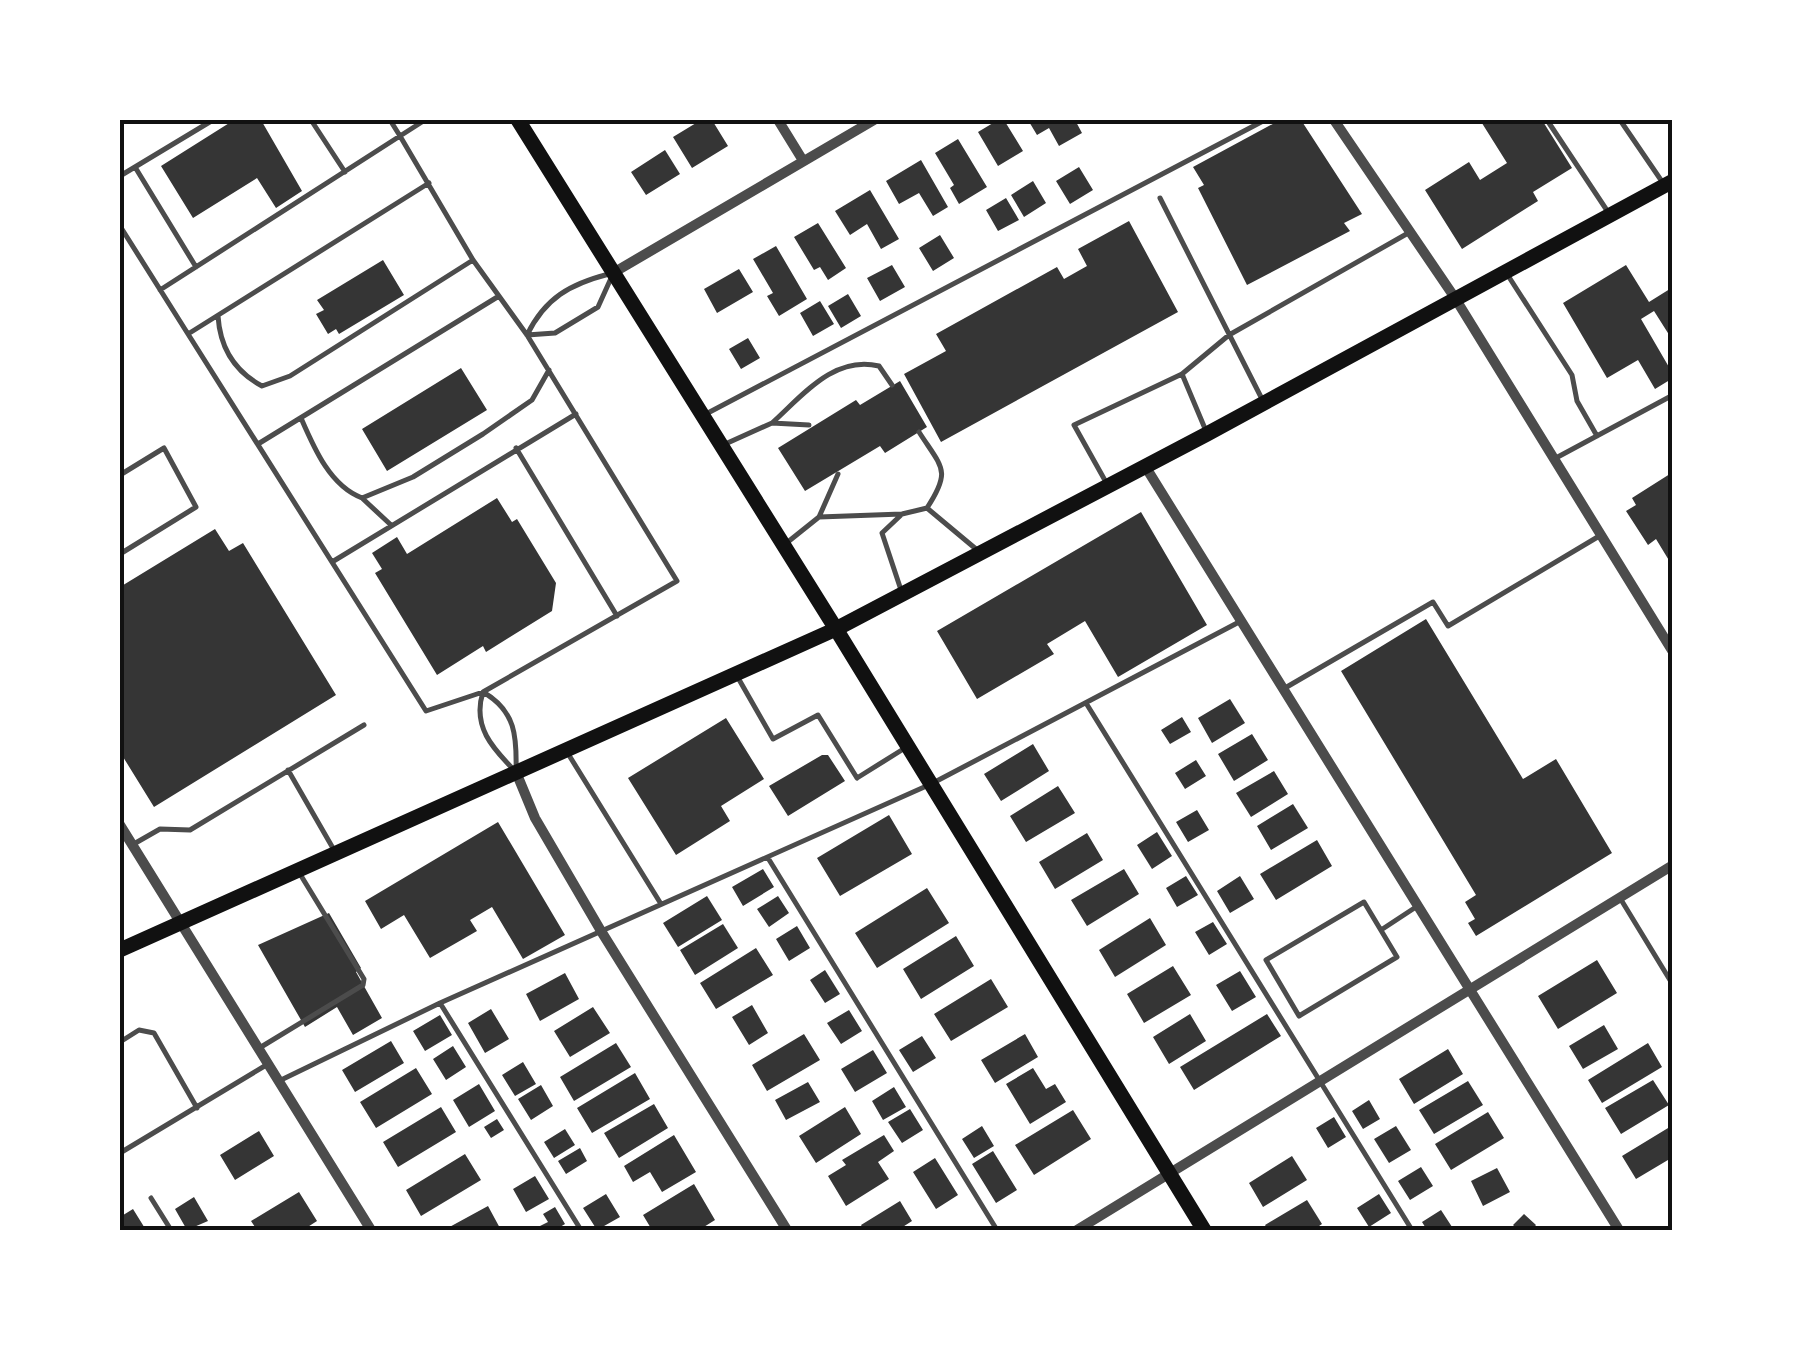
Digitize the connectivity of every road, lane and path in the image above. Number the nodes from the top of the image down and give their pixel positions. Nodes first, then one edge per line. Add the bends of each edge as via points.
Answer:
1 (213, 120) edge
2 (312, 120) edge
3 (390, 120) edge
4 (425, 120) edge
5 (518, 120) edge
6 (778, 120) edge
7 (874, 120) edge
8 (1266, 120) edge
9 (1334, 120) edge
10 (1546, 120) edge
11 (1620, 120) edge
12 (400, 136) junction
13 (802, 159) junction
14 (134, 167) junction
15 (345, 172) junction
16 (120, 176) edge
17 (429, 183) junction
18 (1669, 183) edge
19 (1160, 198) dead end
20 (1610, 215) junction
21 (120, 226) edge
22 (1410, 232) junction
23 (473, 260) junction
24 (196, 267) junction
25 (1506, 271) junction
26 (613, 273) junction
27 (160, 290) junction
28 (499, 296) junction
29 (1455, 298) junction
30 (218, 316) junction
31 (188, 334) junction
32 (528, 335) junction
33 (1230, 335) junction
34 (549, 370) junction
35 (1182, 374) junction
36 (892, 385) dead end
37 (1673, 395) edge
38 (1264, 402) junction
39 (576, 414) junction
40 (702, 417) junction
41 (301, 418) junction
42 (772, 422) junction
43 (809, 425) dead end
44 (919, 432) dead end
45 (1207, 434) junction
46 (1597, 436) junction
47 (258, 444) junction
48 (720, 446) junction
49 (516, 448) junction
50 (1554, 459) junction
51 (1145, 466) junction
52 (838, 474) dead end
53 (120, 475) edge
54 (1108, 486) junction
55 (362, 498) junction
56 (927, 508) junction
57 (902, 514) junction
58 (820, 517) junction
59 (391, 525) junction
60 (1601, 535) junction
61 (783, 546) junction
62 (980, 552) junction
63 (120, 554) edge
64 (332, 562) junction
65 (902, 593) junction
66 (617, 616) junction
67 (1242, 621) junction
68 (836, 629) junction
69 (1673, 652) edge
70 (736, 673) junction
71 (1284, 689) junction
72 (483, 692) junction
73 (1086, 703) junction
74 (364, 724) dead end
75 (908, 746) junction
76 (566, 750) junction
77 (288, 770) junction
78 (516, 772) junction
79 (931, 784) junction
80 (120, 824) edge
81 (132, 845) junction
82 (336, 854) junction
83 (767, 857) junction
84 (1673, 866) edge
85 (298, 871) junction
86 (1620, 898) junction
87 (661, 904) junction
88 (1418, 906) junction
89 (180, 923) junction
90 (600, 930) junction
91 (1381, 930) junction
92 (120, 950) edge
93 (1673, 984) edge
94 (1470, 989) junction
95 (440, 1003) junction
96 (1299, 1016) junction
97 (1289, 1031) junction
98 (120, 1042) edge
99 (258, 1049) junction
100 (268, 1064) junction
101 (278, 1081) junction
102 (1320, 1081) junction
103 (197, 1108) junction
104 (120, 1153) edge
105 (1169, 1173) junction
106 (152, 1198) dead end
107 (171, 1230) edge
108 (372, 1230) edge
109 (581, 1230) edge
110 (786, 1230) edge
111 (997, 1230) edge
112 (1076, 1230) edge
113 (1204, 1230) edge
114 (1412, 1230) edge
115 (1619, 1230) edge

1 - 14 lane
2 - 15 lane
3 - 12 lane
4 - 12 lane
5 - 26 main road
6 - 13 street
7 - 13 street
8 - 40 lane
9 - 22 street
10 - 20 lane
11 - 18 lane
12 - 15 lane
12 - 17 lane
13 - 26 street
14 - 16 lane
14 - 24 lane
15 - 24 lane
17 - 23 lane
17 - 30 lane
18 - 20 main road
19 - 33 lane
20 - 25 main road
21 - 27 lane
22 - 29 street
22 - 33 lane
23 - 28 lane
23 - 30 lane via 290,376 262,386 243,376 220,340
24 - 27 lane
25 - 29 main road
25 - 46 lane via 1572,375 1577,401
26 - 32 lane via 579,282 539,310
26 - 32 lane via 598,308 555,333
26 - 40 main road
27 - 31 lane
28 - 32 lane
28 - 41 lane
29 - 38 main road
29 - 50 street
30 - 31 lane
31 - 47 lane
32 - 34 lane
33 - 35 lane
33 - 38 lane
34 - 39 lane
34 - 55 lane via 532,400 516,412 413,477
35 - 45 lane
35 - 54 lane via 1074,425
36 - 42 lane via 879,366 860,362 826,374
37 - 46 lane
38 - 45 main road
39 - 49 lane
39 - 66 lane via 678,581
40 - 48 main road
41 - 47 lane
41 - 55 lane via 347,492
42 - 43 lane
42 - 48 lane
44 - 56 lane via 942,468 942,484
45 - 51 main road
46 - 50 lane
47 - 64 lane
48 - 61 main road
49 - 59 lane
49 - 66 lane
50 - 60 street
51 - 54 main road
51 - 67 street
52 - 58 lane
53 - 63 lane via 164,448 196,507
54 - 62 main road
55 - 59 lane
56 - 57 lane
56 - 62 lane
57 - 58 lane
57 - 65 lane via 882,533
58 - 61 lane
59 - 64 lane
60 - 69 street
60 - 71 lane via 1448,626 1433,602
61 - 68 main road
62 - 65 main road
64 - 72 lane via 426,711
65 - 68 main road
66 - 72 lane
67 - 71 street
67 - 73 lane
68 - 70 main road
68 - 75 main road
70 - 75 lane via 773,739 818,715 857,778
70 - 76 main road
71 - 88 street
72 - 78 lane via 500,702 517,736
72 - 78 lane via 477,712 490,747
73 - 79 lane
73 - 97 lane
74 - 77 lane
75 - 79 main road
76 - 78 main road
76 - 87 lane
77 - 81 lane via 190,830 160,829
77 - 82 lane
78 - 82 main road
78 - 90 street
79 - 83 lane
79 - 105 main road
80 - 81 street
81 - 89 street
82 - 85 main road
83 - 87 lane
83 - 111 lane
84 - 86 street
85 - 89 main road
85 - 99 lane via 363,985
86 - 93 lane
86 - 94 street
87 - 90 lane
88 - 91 lane
88 - 94 street
89 - 92 main road
89 - 99 street
90 - 95 lane
90 - 110 street
91 - 96 lane via 1397,957
91 - 96 lane via 1364,902 1266,960
94 - 102 street
94 - 115 street
95 - 101 lane
95 - 109 lane
96 - 97 lane
97 - 102 lane
98 - 103 lane via 139,1030 154,1033
99 - 100 street
100 - 101 street
100 - 103 lane
101 - 108 street
102 - 105 street
102 - 114 lane
103 - 104 lane
105 - 112 street
105 - 113 main road
106 - 107 lane

